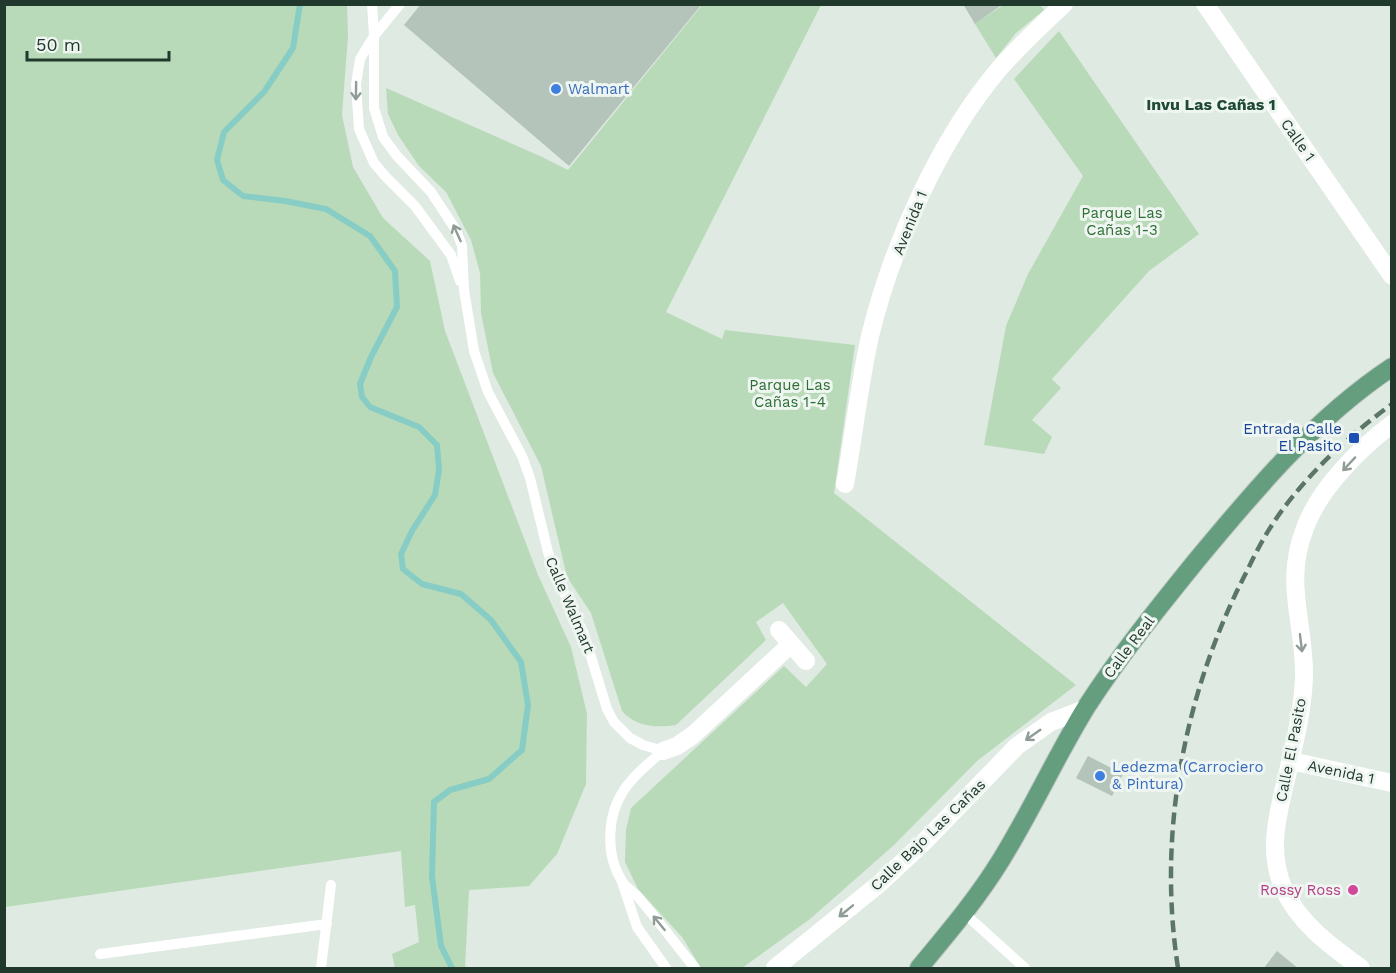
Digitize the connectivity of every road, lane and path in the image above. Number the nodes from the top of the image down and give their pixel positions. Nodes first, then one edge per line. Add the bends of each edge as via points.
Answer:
1 (372, 4) edge
2 (400, 4) edge
3 (1064, 4) edge
4 (1205, 4) edge
5 (374, 36) junction
6 (1392, 276) edge
7 (464, 290) junction
8 (1392, 367) edge
9 (1392, 424) edge
10 (845, 484) dead end
11 (806, 661) dead end
12 (1085, 708) junction
13 (663, 751) junction
14 (1291, 761) junction
15 (1392, 783) edge
16 (622, 882) junction
17 (331, 885) dead end
18 (964, 913) junction
19 (327, 924) junction
20 (100, 954) dead end
21 (321, 969) edge
22 (666, 969) edge
23 (695, 969) edge
24 (775, 969) edge
25 (919, 969) edge
26 (1025, 969) edge
27 (1361, 969) edge

1 - 5 lane, Calle Walmart
2 - 5 lane
3 - 10 street, Avenida 1 via 992,79 928,178 882,295 870,338
4 - 6 street, Calle 1
7 -> 5 lane, Calle Walmart via 462,246 456,230 431,192 383,137 374,108
5 -> 7 lane, Calle Walmart via 360,59 356,84 358,129 374,163 415,206 451,255
7 - 13 lane, Calle Walmart via 469,331 480,370 522,456 555,574 584,634 607,709 630,738
8 - 12 main road, Calle Real via 1347,400 1270,476 1117,660
9 -> 14 street, Calle El Pasito via 1346,466 1305,526 1294,576 1304,676
11 - 13 street via 785,637 693,735
12 - 18 main road, Calle Real via 1001,860
12 -> 24 street, Calle Bajo Las Cañas via 1051,722 1017,746 879,884
13 - 16 lane via 634,777 615,806 610,837
14 - 15 street, Avenida 1
14 - 27 street, Calle El Pasito via 1275,829 1275,857 1283,888 1300,916
16 - 22 lane via 637,927
23 -> 16 lane
17 - 19 lane
18 - 25 main road, Calle Real
18 - 26 lane
19 - 20 lane
19 - 21 lane

